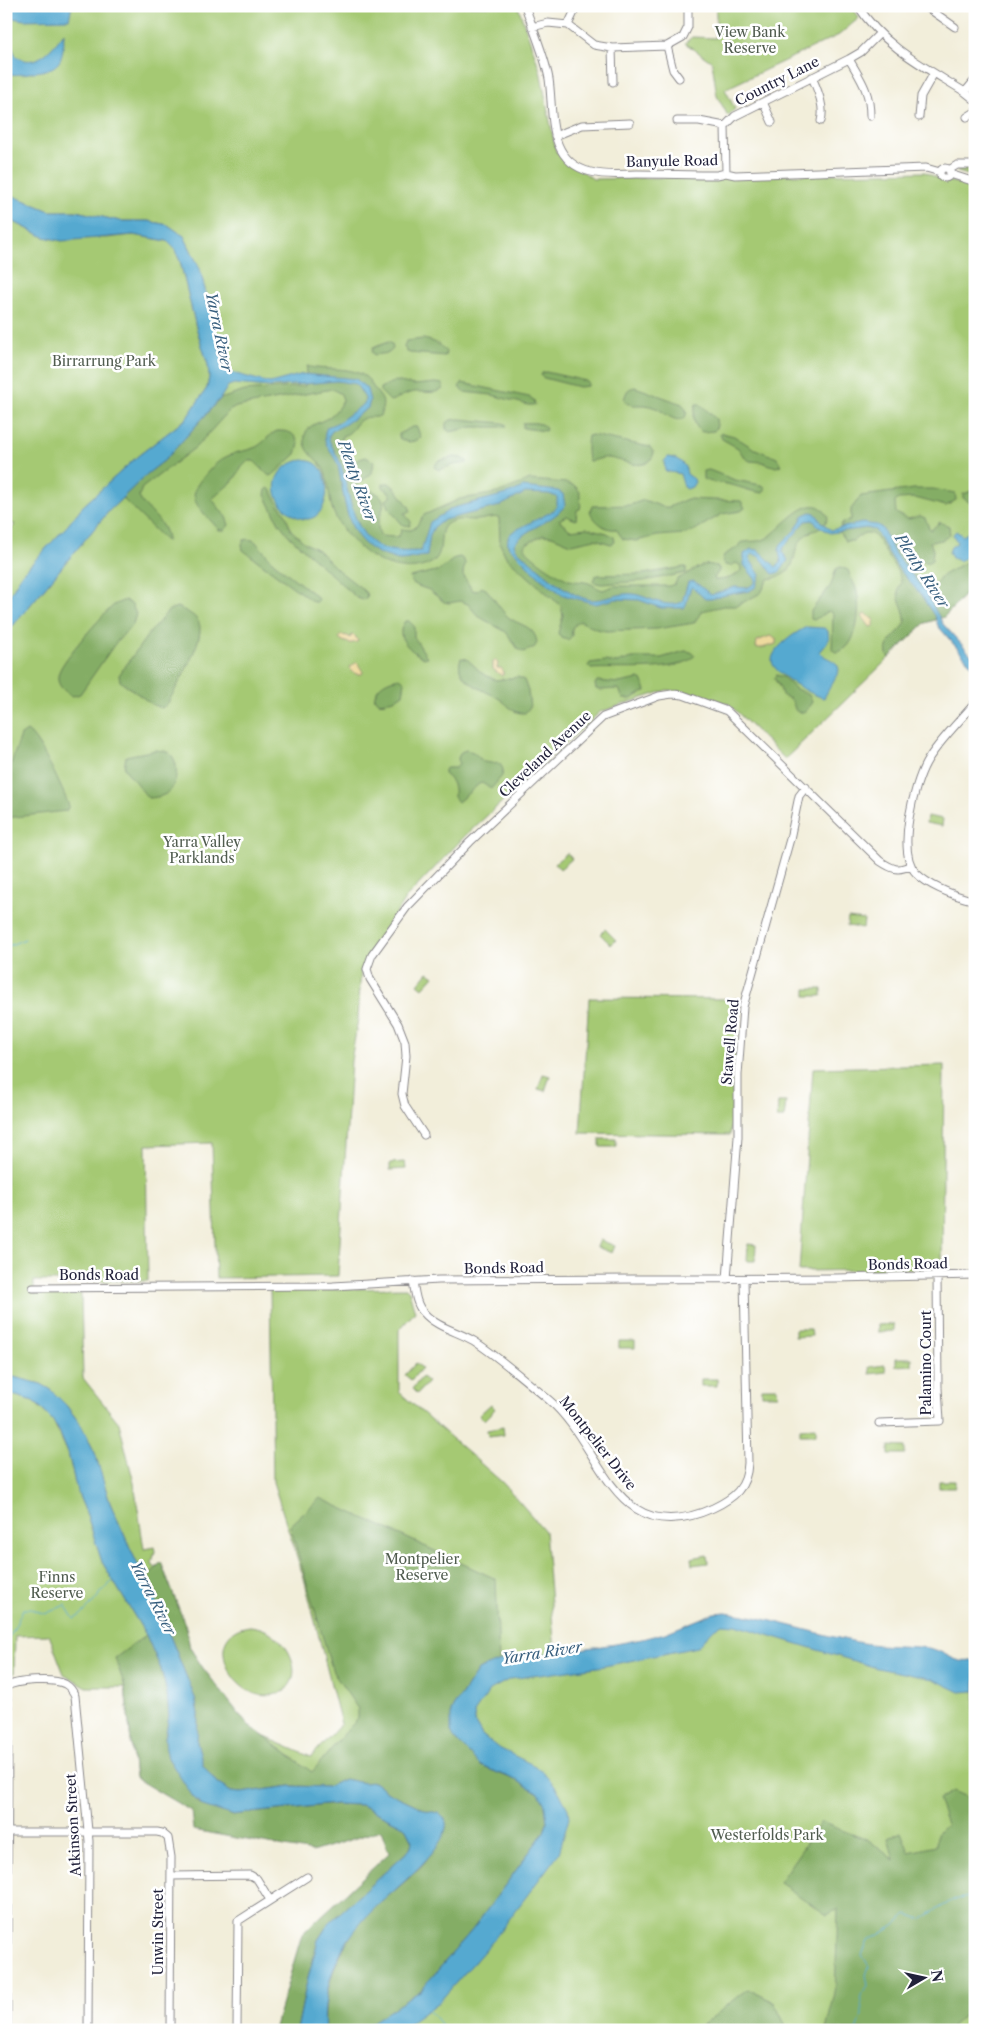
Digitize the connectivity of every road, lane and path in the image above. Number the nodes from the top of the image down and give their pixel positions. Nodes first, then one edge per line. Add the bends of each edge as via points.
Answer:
1 (525, 6) edge
2 (577, 6) edge
3 (688, 6) edge
4 (858, 6) edge
5 (925, 6) edge
6 (568, 25) junction
7 (532, 27) junction
8 (955, 27) dead end
9 (879, 34) junction
10 (667, 46) junction
11 (612, 48) junction
12 (849, 59) junction
13 (934, 73) junction
14 (812, 77) junction
15 (679, 78) dead end
16 (975, 80) edge
17 (613, 82) dead end
18 (966, 92) junction
19 (975, 100) edge
20 (763, 102) junction
21 (975, 112) edge
22 (870, 116) dead end
23 (919, 117) dead end
24 (967, 117) dead end
25 (677, 121) dead end
26 (772, 122) dead end
27 (821, 122) dead end
28 (630, 123) dead end
29 (725, 126) junction
30 (555, 136) junction
31 (975, 165) edge
32 (950, 172) junction
33 (726, 173) junction
34 (975, 182) edge
35 (975, 703) edge
36 (806, 787) junction
37 (911, 865) junction
38 (975, 901) edge
39 (424, 1135) dead end
40 (975, 1275) edge
41 (937, 1276) junction
42 (744, 1278) junction
43 (727, 1279) junction
44 (413, 1282) junction
45 (33, 1288) dead end
46 (879, 1423) dead end
47 (6, 1687) edge
48 (6, 1692) edge
49 (7, 1759) edge
50 (7, 1831) edge
51 (88, 1832) junction
52 (171, 1876) junction
53 (307, 1877) dead end
54 (270, 1900) junction
55 (7, 1963) edge
56 (7, 2030) edge
57 (88, 2030) edge
58 (170, 2030) edge
59 (237, 2030) edge

1 - 7 street, Banyule Road
2 - 6 street
3 - 10 street via 688,28 683,37
4 - 9 street
5 - 8 street
6 - 7 street via 552,23
6 - 11 street via 594,45
7 - 30 street, Banyule Road via 549,78
9 - 12 street, Country Lane
9 - 13 street
10 - 11 street
10 - 15 street via 673,70
11 - 17 street
12 - 14 street, Country Lane
12 - 22 street via 870,100
13 - 18 street
13 - 23 street via 921,96
14 - 20 street, Country Lane
14 - 27 street via 823,114
16 - 18 street
18 - 19 street
20 - 26 street
20 - 29 street, Country Lane via 735,116
21 - 24 street
25 - 29 street
28 - 30 street via 582,125
29 - 33 street
30 - 33 street, Banyule Road via 564,155 590,172
31 - 32 street, Banyule Road via 957,166
32 - 33 street, Banyule Road via 944,168 940,172 926,168
32 - 34 street
35 - 37 street via 928,760 919,776 910,818 908,852
36 - 37 street, Cleveland Avenue via 880,861 897,870
36 - 39 street, Cleveland Avenue via 728,711 683,695 659,696 603,717 407,906 372,955 367,968 370,979 398,1024 405,1042 402,1094 405,1106
36 - 43 street, Stawell Road via 799,796 743,1007 738,1137
37 - 38 street via 926,881
40 - 41 street, Bonds Road
41 - 42 street, Bonds Road
41 - 46 street, Palamino Court via 940,1421
42 - 43 street, Bonds Road
42 - 44 street, Montpelier Drive via 746,1478 740,1490 727,1501 700,1513 677,1518 644,1512 619,1495 557,1408 475,1342 424,1313 417,1302
43 - 44 street, Bonds Road
44 - 45 street, Bonds Road via 333,1286
47 - 51 street, Atkinson Street via 17,1682 55,1682 66,1684 73,1692
48 - 49 street
49 - 50 street
50 - 51 street
50 - 55 street
51 - 52 street, Unwin Street via 157,1832 165,1835 170,1846
51 - 57 street, Atkinson Street
52 - 54 street via 250,1874
52 - 58 street, Unwin Street
53 - 54 street
54 - 59 street via 242,1917 237,1926
55 - 56 street

